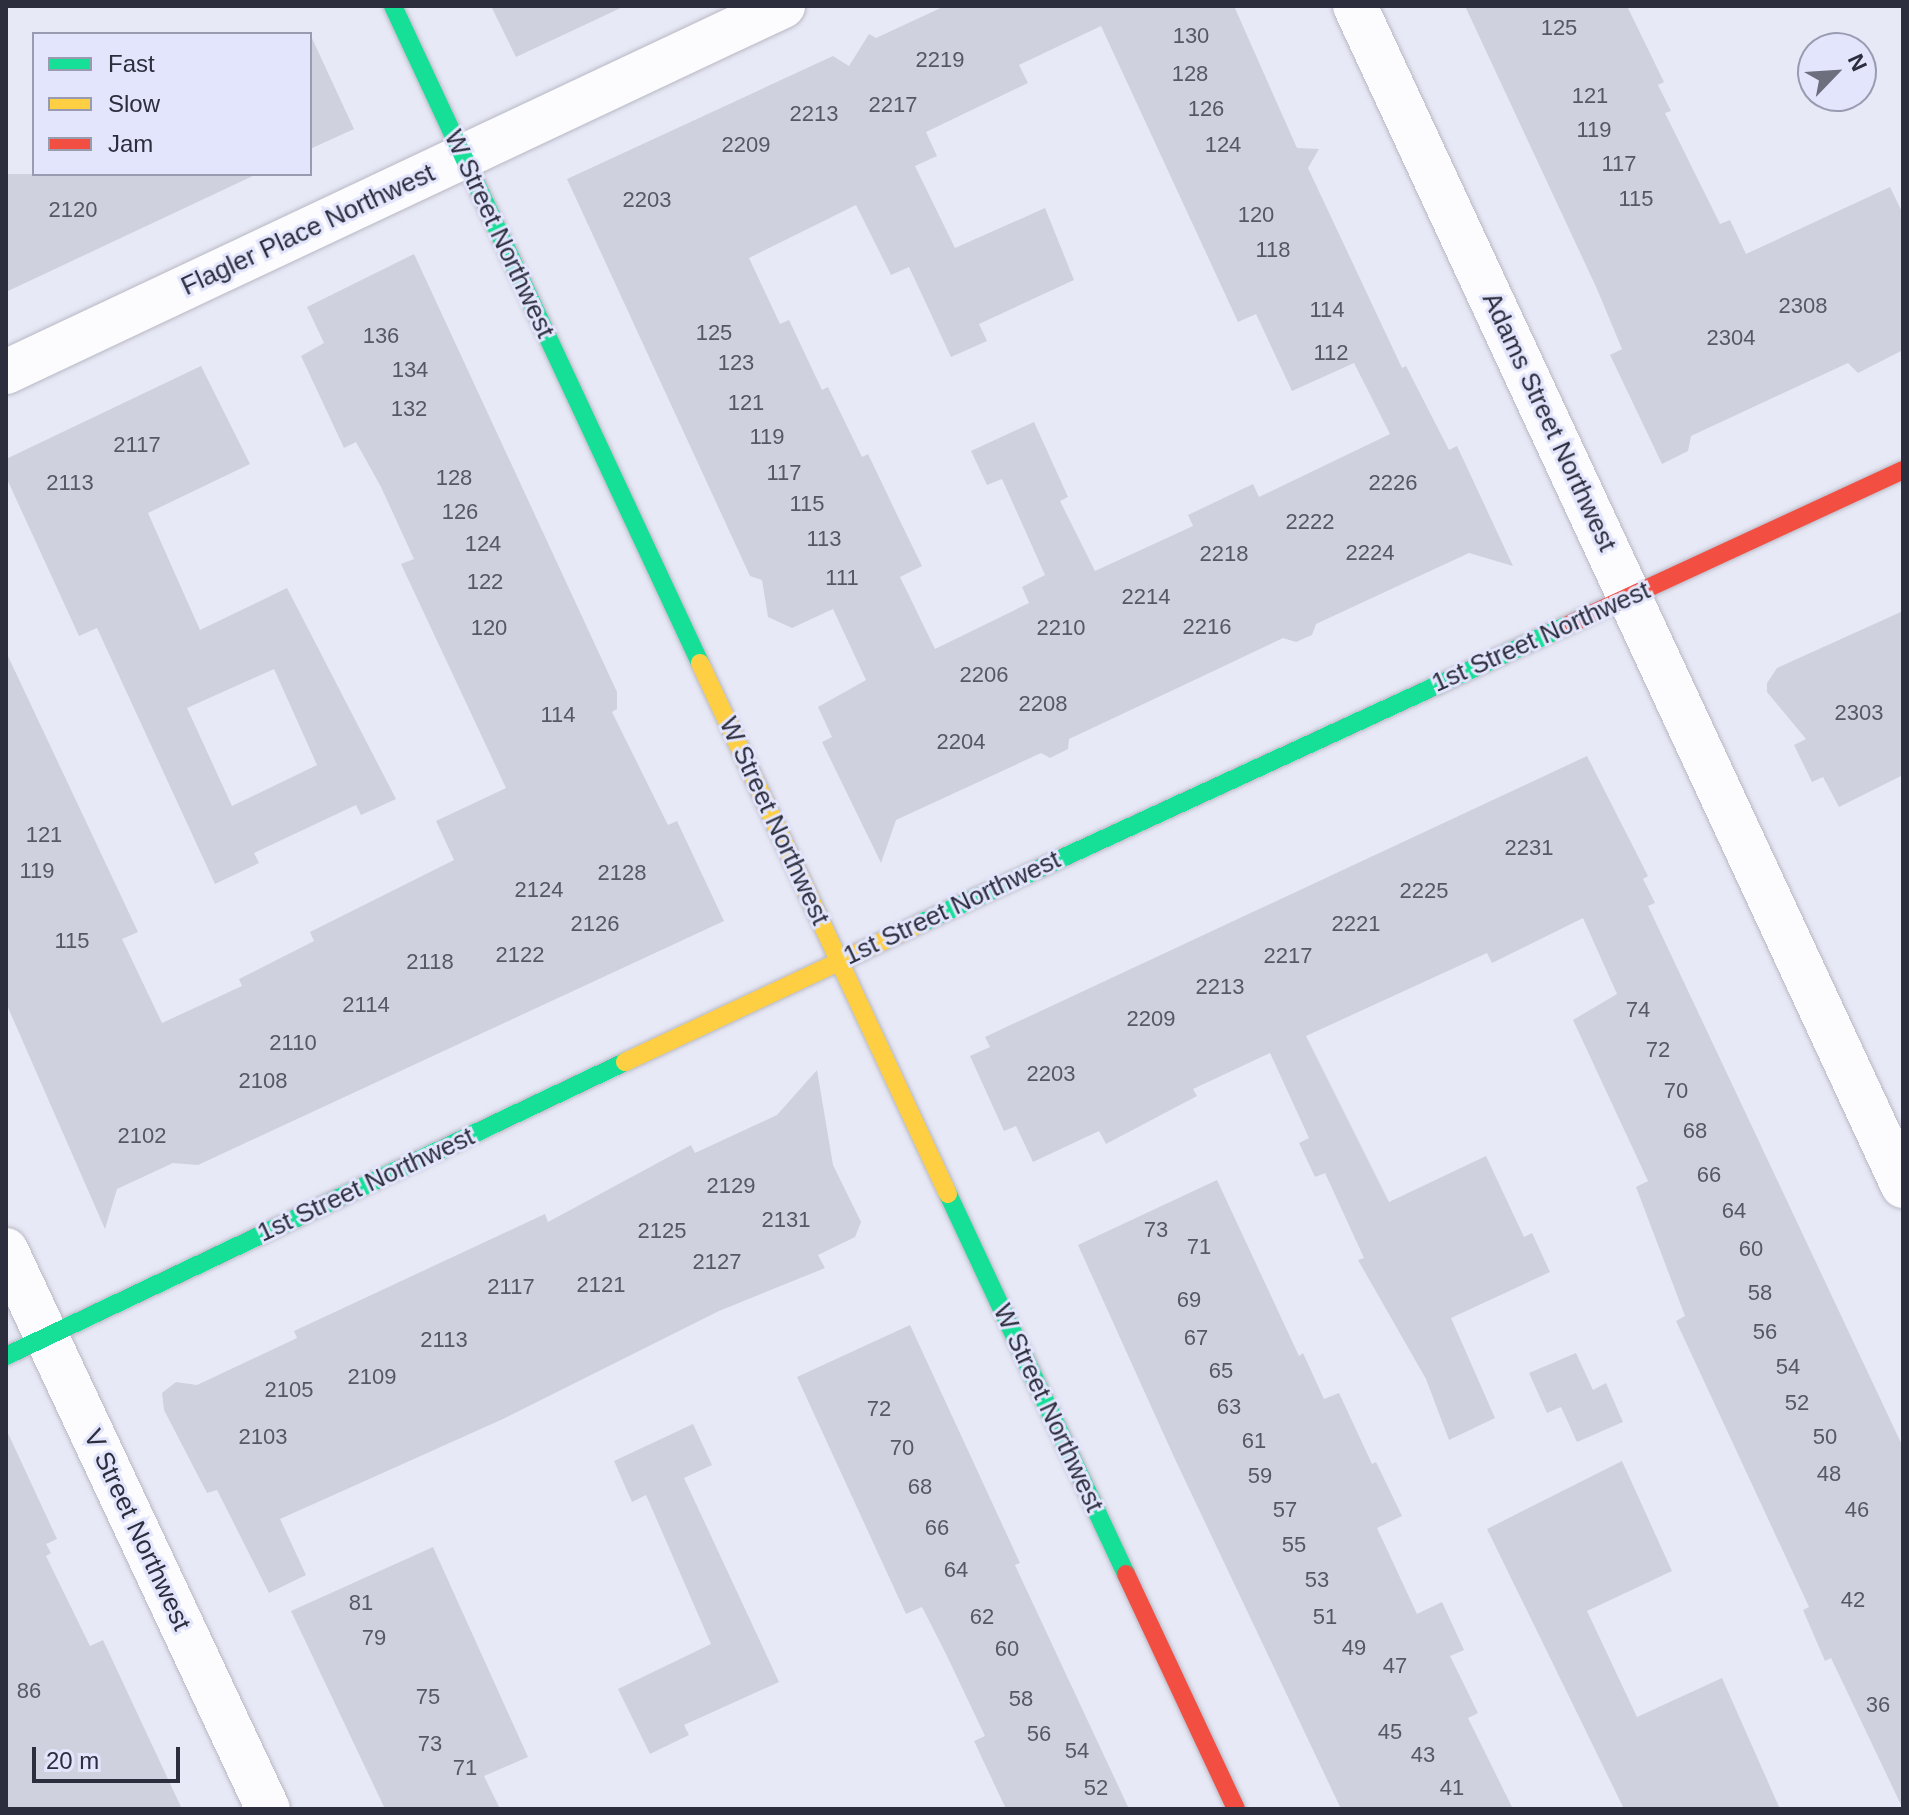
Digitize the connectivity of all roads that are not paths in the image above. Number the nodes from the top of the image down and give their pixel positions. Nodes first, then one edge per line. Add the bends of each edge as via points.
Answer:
1 (393, 6) edge
2 (783, 6) edge
3 (1355, 6) edge
4 (463, 157) junction
5 (6, 372) edge
6 (1903, 470) edge
7 (1630, 596) junction
8 (839, 961) junction
9 (1903, 1186) edge
10 (6, 1250) edge
11 (47, 1335) junction
12 (6, 1356) edge
13 (268, 1809) edge
14 (1236, 1809) edge

1 - 4 street, W Street Northwest
2 - 4 street, Flagler Place Northwest
3 - 7 street, Adams Street Northwest
4 - 5 street, Flagler Place Northwest
4 - 8 street, W Street Northwest
6 - 7 street, 1st Street Northwest
7 - 8 street, 1st Street Northwest
7 - 9 street, Adams Street Northwest
8 - 11 street, 1st Street Northwest
8 - 14 street, W Street Northwest
10 - 11 street, V Street Northwest
11 - 12 street, 1st Street Northwest
11 - 13 street, V Street Northwest

